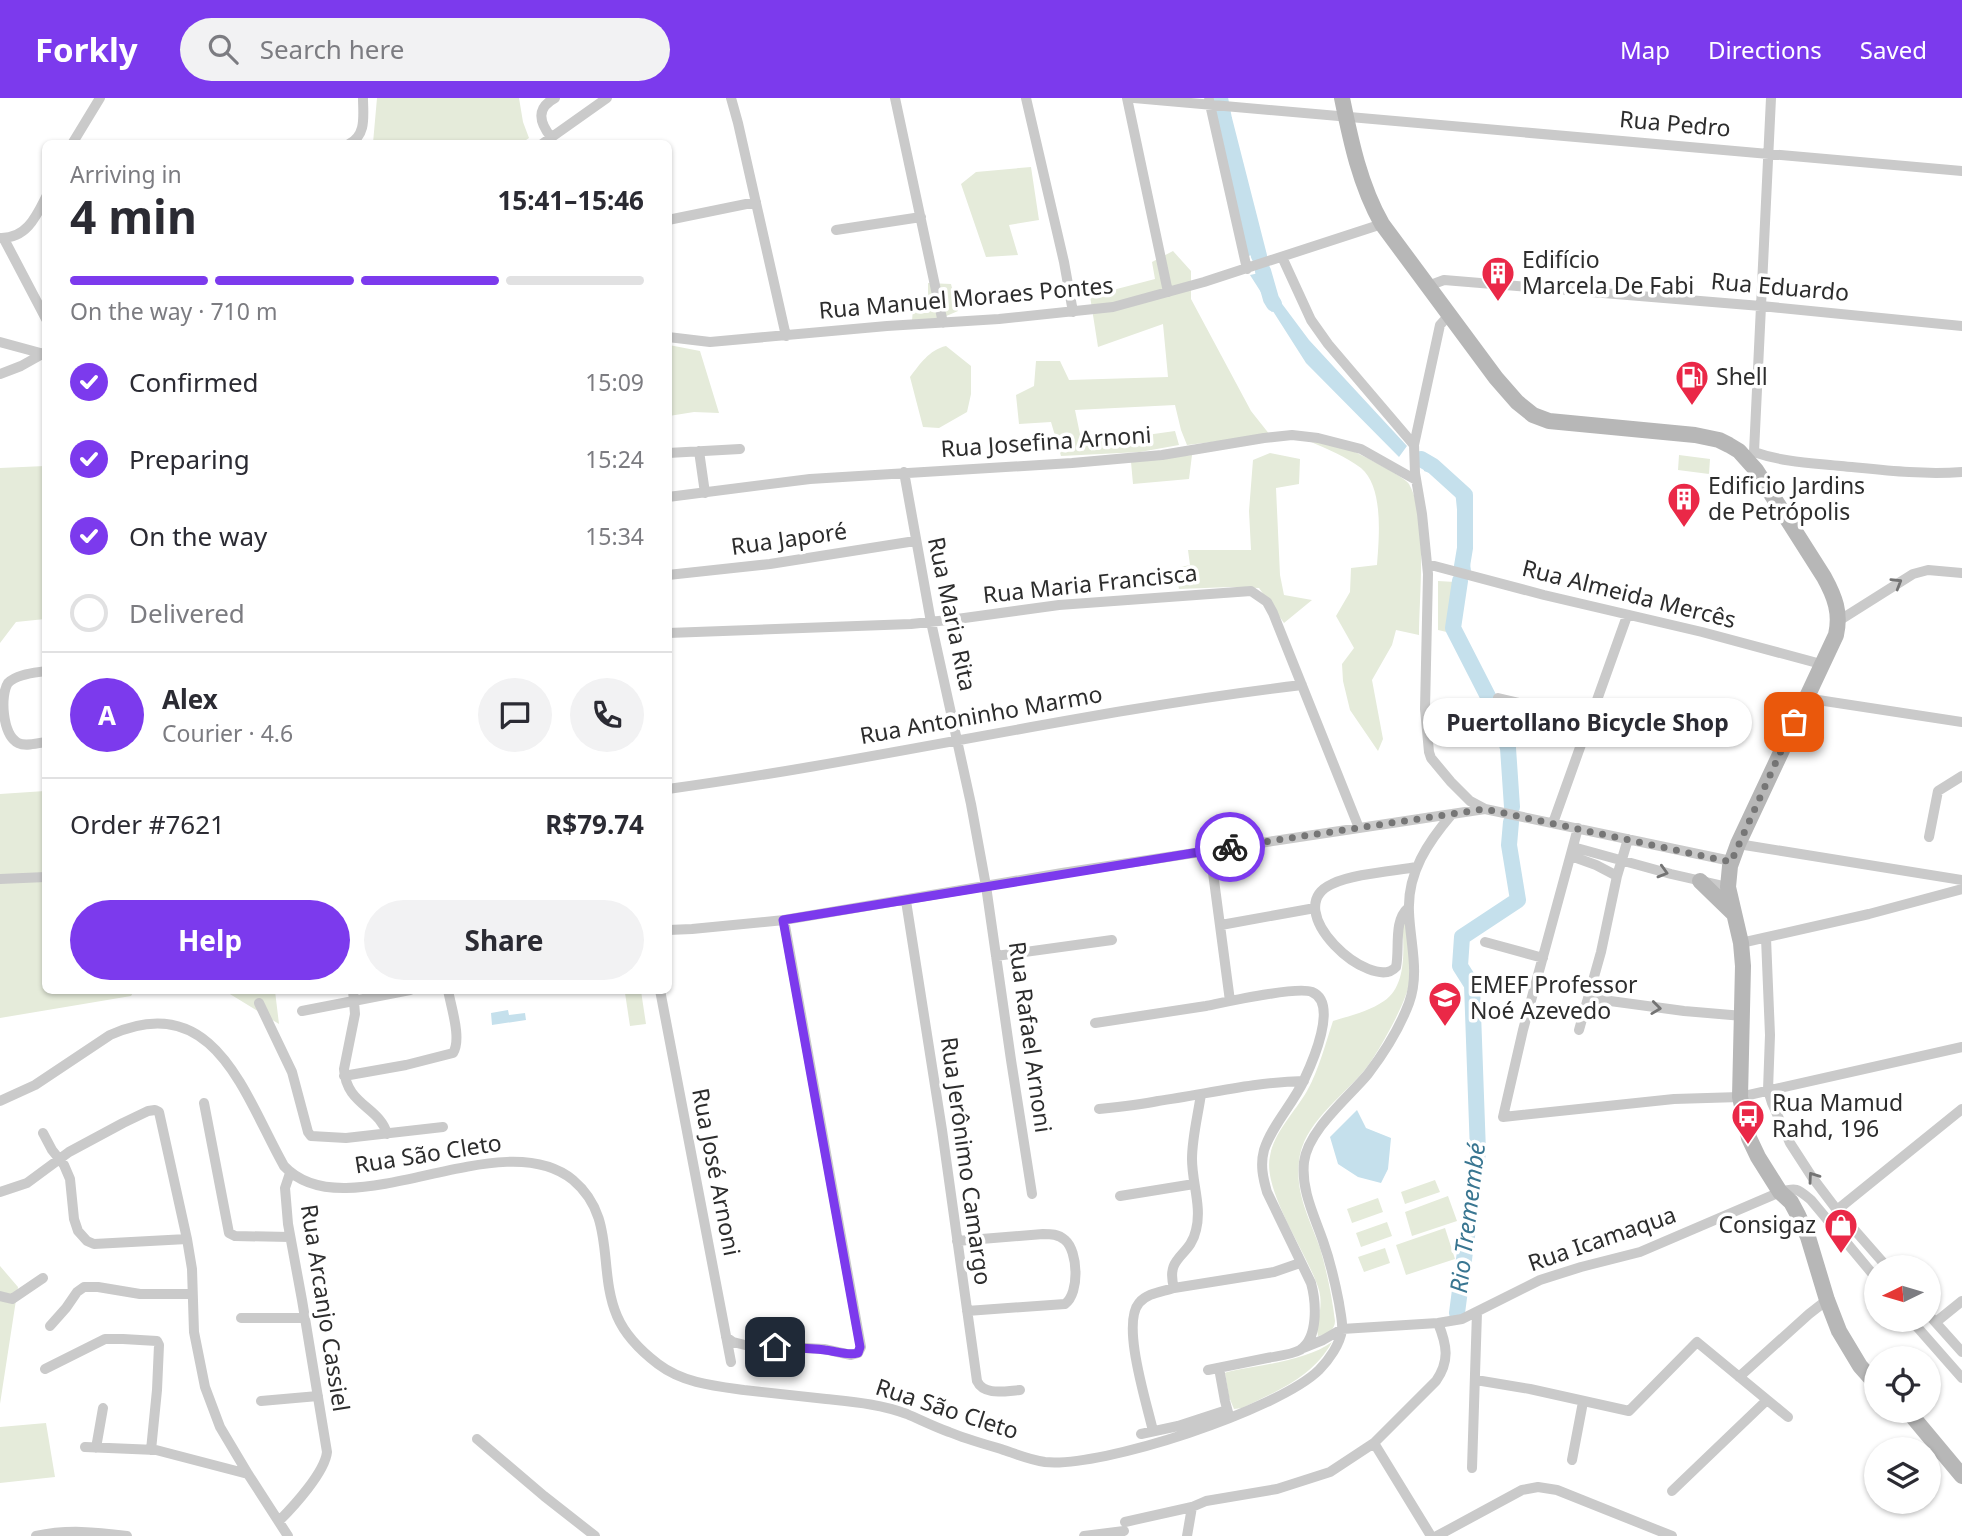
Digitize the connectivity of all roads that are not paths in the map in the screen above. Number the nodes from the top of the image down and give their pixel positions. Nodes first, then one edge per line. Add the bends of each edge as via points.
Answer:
1 (100, 98) edge
2 (363, 98) edge
3 (555, 98) edge
4 (607, 98) edge
5 (731, 98) edge
6 (895, 98) edge
7 (1026, 98) edge
8 (1127, 98) edge
9 (1134, 98) edge
10 (1342, 98) edge
11 (1770, 98) edge
12 (1214, 104) edge
13 (1346, 116) junction
14 (74, 140) edge
15 (356, 140) edge
16 (546, 140) edge
17 (1769, 153) junction
18 (1962, 171) edge
19 (756, 202) junction
20 (42, 204) edge
21 (921, 217) junction
22 (672, 219) edge
23 (1382, 224) junction
24 (836, 230) dead end
25 (2, 239) edge
26 (1282, 257) junction
27 (1247, 269) junction
28 (1428, 286) junction
29 (1168, 292) junction
30 (1761, 306) junction
31 (42, 312) edge
32 (1073, 312) junction
33 (1450, 314) junction
34 (943, 323) junction
35 (1962, 326) edge
36 (786, 336) junction
37 (672, 337) edge
38 (0, 342) edge
39 (42, 352) edge
40 (42, 354) edge
41 (0, 374) edge
42 (1413, 445) junction
43 (740, 449) dead end
44 (699, 451) junction
45 (672, 453) edge
46 (1751, 455) junction
47 (904, 472) junction
48 (1962, 472) edge
49 (1416, 480) junction
50 (705, 493) junction
51 (672, 497) edge
52 (915, 541) junction
53 (1427, 564) junction
54 (1962, 573) edge
55 (672, 575) edge
56 (1627, 615) junction
57 (1840, 620) junction
58 (932, 622) junction
59 (672, 633) edge
60 (1821, 664) junction
61 (42, 672) edge
62 (1302, 685) junction
63 (1498, 698) dead end
64 (1805, 698) junction
65 (1590, 720) junction
66 (1962, 722) edge
67 (957, 741) junction
68 (42, 743) edge
69 (1962, 776) edge
70 (672, 788) edge
71 (1485, 809) junction
72 (1452, 814) junction
73 (1553, 823) junction
74 (1359, 828) junction
75 (1578, 828) junction
76 (1929, 837) dead end
77 (1628, 839) junction
78 (1738, 844) junction
79 (1210, 850) junction
80 (1572, 852) junction
81 (1623, 861) junction
82 (1731, 862) junction
83 (1417, 867) junction
84 (1617, 876) junction
85 (42, 877) edge
86 (0, 879) edge
87 (1962, 880) edge
88 (1700, 881) junction
89 (986, 886) junction
90 (1728, 887) junction
91 (1962, 889) edge
92 (906, 901) junction
93 (1315, 908) junction
94 (1408, 908) junction
95 (1734, 914) junction
96 (783, 920) junction
97 (1221, 925) junction
98 (672, 930) edge
99 (1766, 938) junction
100 (1112, 940) dead end
101 (1485, 942) dead end
102 (1741, 943) junction
103 (996, 956) junction
104 (1543, 958) junction
105 (373, 994) edge
106 (449, 994) edge
107 (661, 994) edge
108 (354, 996) edge
109 (1588, 998) junction
110 (1230, 1001) junction
111 (259, 1003) dead end
112 (302, 1011) dead end
113 (1743, 1016) junction
114 (1095, 1023) dead end
115 (1579, 1030) dead end
116 (1962, 1047) edge
117 (344, 1076) junction
118 (1304, 1081) junction
119 (1768, 1090) junction
120 (1201, 1094) junction
121 (1740, 1097) junction
122 (0, 1101) edge
123 (204, 1103) dead end
124 (1099, 1109) dead end
125 (1962, 1109) edge
126 (443, 1127) dead end
127 (43, 1133) dead end
128 (387, 1133) junction
129 (61, 1159) junction
130 (290, 1172) junction
131 (1194, 1184) junction
132 (0, 1192) edge
133 (1780, 1192) junction
134 (1032, 1194) dead end
135 (1120, 1196) dead end
136 (1837, 1210) junction
137 (290, 1237) junction
138 (187, 1239) junction
139 (957, 1241) junction
140 (1876, 1255) edge
141 (1300, 1263) junction
142 (1864, 1264) edge
143 (43, 1278) dead end
144 (1174, 1288) junction
145 (192, 1294) junction
146 (0, 1296) edge
147 (1827, 1300) junction
148 (1962, 1301) edge
149 (967, 1311) junction
150 (1477, 1312) junction
151 (1941, 1313) edge
152 (241, 1318) dead end
153 (305, 1318) junction
154 (1438, 1323) junction
155 (50, 1325) dead end
156 (1941, 1328) edge
157 (1342, 1329) junction
158 (1922, 1332) edge
159 (726, 1337) junction
160 (1301, 1349) junction
161 (1962, 1352) edge
162 (731, 1362) dead end
163 (45, 1368) dead end
164 (1864, 1368) edge
165 (1739, 1377) junction
166 (1962, 1378) edge
167 (1476, 1380) junction
168 (1020, 1390) dead end
169 (318, 1396) junction
170 (1767, 1400) junction
171 (261, 1401) dead end
172 (1583, 1402) junction
173 (103, 1408) dead end
174 (1229, 1414) junction
175 (1788, 1417) dead end
176 (1918, 1423) edge
177 (1153, 1431) junction
178 (1141, 1434) dead end
179 (477, 1439) dead end
180 (1374, 1443) junction
181 (151, 1450) junction
182 (1572, 1460) dead end
183 (1472, 1468) dead end
184 (248, 1474) junction
185 (1962, 1476) edge
186 (1672, 1490) dead end
187 (1192, 1507) junction
188 (279, 1521) junction
189 (36, 1536) edge
190 (127, 1536) edge
191 (288, 1536) edge
192 (594, 1536) edge
193 (1084, 1536) edge
194 (1187, 1536) edge
195 (1431, 1536) edge
196 (1437, 1536) edge
197 (1672, 1536) edge

1 - 14 street
2 - 15 street via 361,132
3 - 16 street via 542,109
4 - 16 street
5 - 19 street
6 - 21 street
7 - 32 street
8 - 29 street
9 - 12 street, Rua Pedro
10 - 13 main road
11 - 17 street
12 - 13 street, Rua Pedro
12 - 27 street
13 - 17 street, Rua Pedro
13 - 23 main road via 1364,190
17 - 18 street, Rua Pedro
17 - 30 street
19 - 22 street
19 - 36 street
20 - 25 street via 27,228
21 - 24 street
21 - 34 street
23 - 26 street, Rua Manuel Moraes Pontes
23 - 28 main road
25 - 31 street
26 - 27 street, Rua Manuel Moraes Pontes
26 - 42 street via 1311,320
27 - 29 street, Rua Manuel Moraes Pontes
28 - 30 street, Rua Eduardo via 1444,280
28 - 33 main road
29 - 32 street, Rua Manuel Moraes Pontes
30 - 35 street, Rua Eduardo
30 - 46 street
32 - 34 street, Rua Manuel Moraes Pontes
33 - 42 street via 1440,325
33 - 46 main road via 1496,378 1533,415 1575,425 1707,437
34 - 36 street, Rua Manuel Moraes Pontes
36 - 37 street, Rua Manuel Moraes Pontes via 710,342
38 - 39 street
40 - 41 street
42 - 49 street
43 - 44 street
44 - 45 street
44 - 50 street
46 - 48 street via 1905,472
46 - 57 main road via 1834,595
47 - 49 street, Rua Josefina Arnoni via 1162,455 1292,435 1362,449
47 - 50 street, Rua Josefina Arnoni
47 - 52 street, Rua Maria Rita
49 - 53 street
50 - 51 street, Rua Josefina Arnoni
52 - 55 street, Rua Japoré
52 - 58 street, Rua Maria Rita
53 - 56 street, Rua Almeida Mercês
53 - 71 street via 1429,752 1451,782
57 -> 54 street via 1913,574 1928,570
56 - 60 street, Rua Almeida Mercês
56 - 65 street
57 - 60 main road
58 - 59 street, Rua Maria Francisca
58 - 62 street, Rua Maria Francisca via 1059,605 1251,591 1267,602 1273,613
58 - 67 street, Rua Maria Rita
60 - 64 main road
61 - 68 street via 16,677 1,694 4,726 12,738 25,745
62 - 67 street, Rua Antoninho Marmo via 1175,702
62 - 74 street, Rua Maria Francisca
63 - 65 street
64 - 66 street
64 - 78 main road
65 - 73 street
67 - 70 street, Rua Antoninho Marmo
67 - 89 street, Rua Maria Rita
69 - 76 street via 1938,791
71 - 72 street
71 - 73 street
72 - 74 street
72 - 83 street via 1424,850
73 - 75 street
74 - 79 street
75 - 77 street
75 - 80 street
77 - 81 street
77 - 82 street
78 - 82 main road
78 - 87 street
79 - 89 street
79 - 97 street
80 - 81 street
80 - 84 street
80 - 104 street
81 - 84 street
81 -> 88 street
82 - 90 main road
83 - 93 street via 1332,883 1321,892
83 - 94 street
84 - 109 street
85 - 86 street
88 - 90 street
88 - 95 main road
89 - 92 street
89 - 103 street, Rua Rafael Arnoni
90 - 95 main road
91 - 99 street
92 - 96 street
92 - 139 street, Rua Jerônimo Camargo
93 - 94 street via 1329,940 1356,962 1384,973 1396,967 1400,921
93 - 97 street
94 - 157 street via 1414,962 1409,1004 1377,1061 1319,1130 1306,1154 1304,1180 1337,1290
95 - 102 main road
96 - 98 street
96 - 159 street via 860,1347 850,1355 824,1349 745,1345
97 - 110 street
99 - 102 street
99 - 119 street
100 - 103 street
101 - 104 street
102 - 113 main road
103 - 134 street, Rua Rafael Arnoni
104 - 121 street via 1503,1117 1674,1099
105 - 108 street
106 - 117 street via 457,1037 453,1053
107 - 159 street, Rua José Arnoni
108 - 112 street
108 - 117 street
109 -> 113 street
109 - 115 street
110 - 114 street
110 - 118 street via 1303,991 1313,992 1324,1003 1322,1030
111 - 128 street via 292,1072 310,1135 346,1138
113 - 121 main road
116 - 119 street
117 - 128 street via 355,1097 382,1122
118 - 120 street
118 - 141 street via 1269,1139 1262,1164 1267,1192
119 - 121 street
136 -> 119 street via 1790,1143
120 - 124 street
120 - 131 street via 1192,1149
121 - 133 main road via 1751,1143
122 - 130 street via 35,1085 110,1035 151,1024 177,1025 209,1042 225,1058
123 - 137 street via 229,1233 235,1237
125 - 136 street
126 - 128 street
127 - 129 street
129 - 132 street via 20,1187
129 - 138 street via 70,1179 76,1226 90,1244
129 - 138 street via 148,1111 159,1112
130 - 137 street, Rua Arcanjo Cassiel via 285,1188
130 - 174 street, Rua São Cleto via 312,1185 347,1188 498,1163 535,1163 560,1171 579,1185 596,1208 613,1306 625,1331 658,1364 686,1380 882,1406 964,1438 1051,1462 1139,1447
131 - 135 street
131 - 144 street via 1195,1234 1172,1267
133 - 142 street via 1800,1190
133 - 147 main road via 1791,1202 1808,1237
133 - 150 street, Rua Icamaqua via 1640,1252 1540,1280
136 - 140 street
137 - 153 street, Rua Arcanjo Cassiel
138 - 145 street
139 - 149 street, Rua Jerônimo Camargo
139 - 149 street via 1053,1234 1067,1242 1074,1265 1074,1293 1065,1304
141 - 144 street via 1274,1272
141 - 160 street via 1311,1283 1316,1307 1311,1335
143 - 146 street via 12,1299
144 - 177 street via 1141,1300 1132,1318
145 - 155 street via 84,1287
145 - 184 street via 205,1387 220,1427
147 - 164 main road via 1849,1349
147 - 165 street
148 - 151 street
149 - 168 street, Rua Jerônimo Camargo via 979,1386 988,1391
150 - 154 street, Rua Icamaqua
150 - 167 street
152 - 153 street
153 - 169 street, Rua Arcanjo Cassiel
154 - 157 street, Rua Icamaqua
154 - 180 street via 1447,1348 1442,1373
156 - 161 street
157 - 160 street
157 - 174 street, Rua São Cleto via 1329,1357 1311,1376 1283,1394
158 - 166 street
159 - 162 street, Rua José Arnoni
160 - 174 street via 1214,1369
163 - 181 street via 105,1339 157,1341
165 - 170 street
165 - 172 street via 1697,1342 1631,1410
167 - 172 street
167 - 183 street
169 - 171 street
169 - 188 street, Rua Arcanjo Cassiel via 326,1460
170 - 175 street
170 - 186 street
172 - 182 street
173 - 181 street via 90,1448
174 - 177 street, Rua São Cleto
176 - 185 main road
177 - 178 street, Rua São Cleto
179 - 192 street
180 - 187 street via 1311,1480
180 - 195 street
181 - 184 street
184 - 188 street
187 - 193 street
187 - 194 street
188 - 191 street
189 - 190 street via 78,1531
196 - 197 street via 1522,1490 1538,1487 1558,1490

